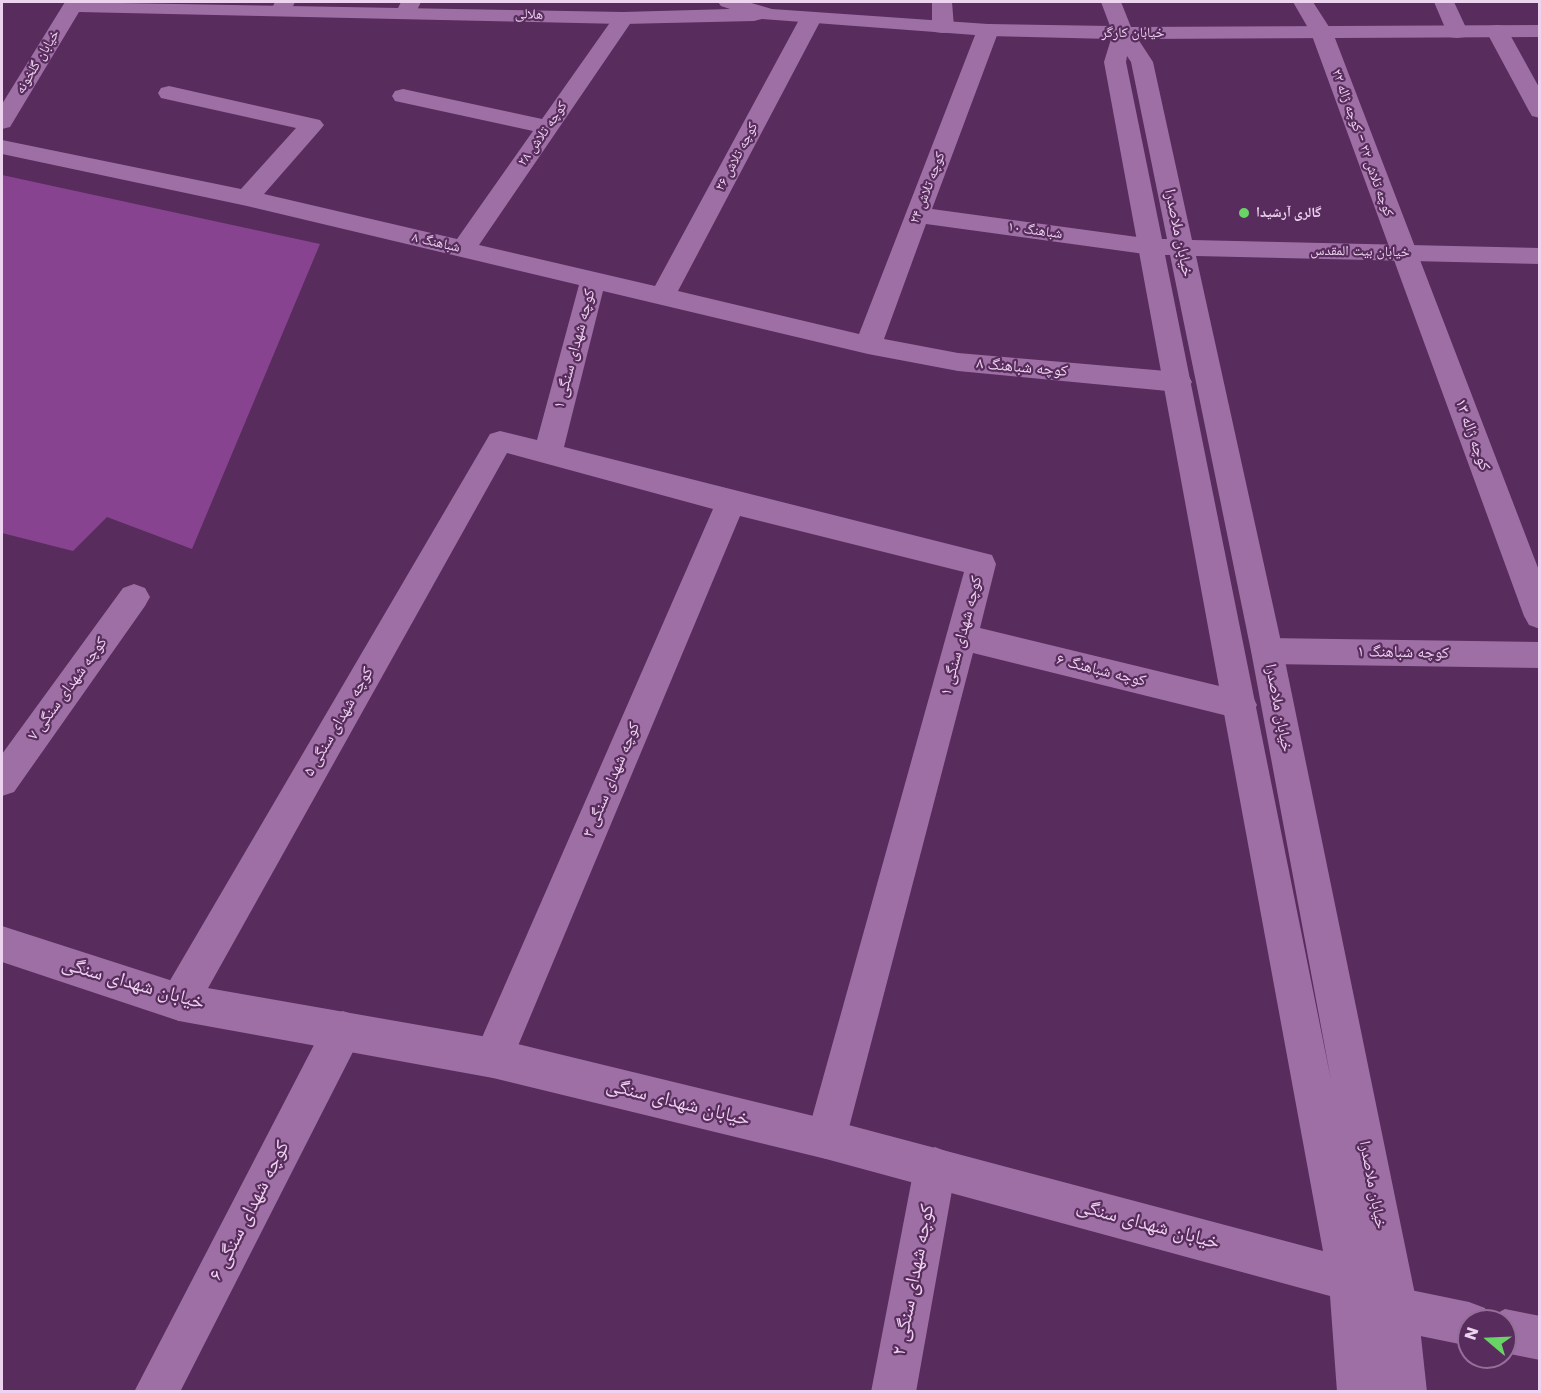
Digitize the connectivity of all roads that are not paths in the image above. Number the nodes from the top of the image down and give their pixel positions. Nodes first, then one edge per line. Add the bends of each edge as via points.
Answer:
1 (728, 2) edge
2 (942, 2) edge
3 (1111, 2) edge
4 (1303, 2) edge
5 (1444, 2) edge
6 (73, 4) edge
7 (283, 6) edge
8 (409, 7) edge
9 (770, 15) junction
10 (624, 18) junction
11 (811, 18) junction
12 (943, 27) junction
13 (988, 30) junction
14 (1456, 32) junction
15 (1497, 32) junction
16 (1539, 32) edge
17 (1123, 33) junction
18 (1322, 33) junction
19 (169, 93) dead end
20 (403, 96) dead end
21 (1539, 111) edge
22 (2, 122) edge
23 (548, 127) junction
24 (2, 147) edge
25 (247, 198) junction
26 (918, 215) junction
27 (1166, 247) junction
28 (463, 249) junction
29 (1404, 253) junction
30 (1539, 256) edge
31 (593, 280) junction
32 (663, 296) junction
33 (868, 345) junction
34 (1178, 382) junction
35 (500, 441) joint
36 (548, 453) junction
37 (731, 502) junction
38 (134, 597) dead end
39 (1539, 616) edge
40 (962, 637) junction
41 (1267, 651) junction
42 (1539, 655) edge
43 (1240, 705) junction
44 (2, 781) edge
45 (2, 944) edge
46 (179, 1002) junction
47 (343, 1030) junction
48 (493, 1058) junction
49 (826, 1139) junction
50 (935, 1168) junction
51 (1350, 1280) junction
52 (1396, 1309) junction
53 (1457, 1322) edge
54 (1517, 1333) edge
55 (1539, 1338) edge
56 (156, 1392) edge
57 (893, 1392) edge
58 (1360, 1392) edge
59 (1404, 1392) edge

1 - 9 street, خیابان کارگر
2 - 12 street
3 - 17 street
4 - 18 street, کوچه تلاش ۲۲ - کوچه ژاله ۲۲
5 - 14 street
6 - 7 street, هلالی
6 - 22 street, خیابان گلخونه
7 - 8 street, هلالی
8 - 10 street, هلالی
9 - 10 street, هلالی
9 - 11 street, خیابان کارگر
10 - 23 street, کوچه تلاش ۲۸
11 - 12 street, خیابان کارگر
11 - 32 street, کوچه تلاش ۲۶
12 - 13 street, خیابان کارگر
13 - 17 street, خیابان کارگر
13 - 26 street, کوچه تلاش ۲۴
14 - 15 street, خیابان کارگر
14 - 18 street, خیابان کارگر
15 - 16 street, خیابان کارگر
15 - 21 street
17 - 18 street, خیابان کارگر
17 - 27 street, خیابان ملاصدرا via 1115,62
18 - 29 street, کوچه تلاش ۲۲ - کوچه ژاله ۲۲
19 - 25 street via 312,125
20 - 23 street
23 - 28 street, کوچه تلاش ۲۸
24 - 25 street, شباهنگ ۸
25 - 28 street, شباهنگ ۸
26 - 27 street, شباهنگ ۱۰
26 - 33 street, کوچه تلاش ۲۴
27 - 29 street, خیابان بیت المقدس
27 - 34 street, خیابان ملاصدرا
27 - 41 street, خیابان ملاصدرا
28 - 31 street, شباهنگ ۸
29 - 30 street, خیابان بیت المقدس
29 - 39 street, کوچه ژاله ۱۳
31 - 32 street, شباهنگ ۸
31 - 36 street, کوچه شهدای سنگی ۱
32 - 33 street, شباهنگ ۸
33 - 34 street, کوچه شباهنگ ۸ via 958,362
34 - 43 street, خیابان ملاصدرا
35 - 36 street, کوچه شهدای سنگی ۱
35 - 46 street, کوچه شهدای سنگی ۵
36 - 37 street, کوچه شهدای سنگی ۱
37 - 40 street, کوچه شهدای سنگی ۱ via 981,564
37 - 48 street, کوچه شهدای سنگی ۳
38 - 44 street, کوچه شهدای سنگی ۷
40 - 43 street, کوچه شباهنگ ۶
40 - 49 street, کوچه شهدای سنگی ۱
41 - 42 street, کوچه شباهنگ ۱
41 - 52 street, خیابان ملاصدرا
43 - 51 street, خیابان ملاصدرا
45 - 46 street, خیابان شهدای سنگی
46 - 47 street, خیابان شهدای سنگی
47 - 48 street, خیابان شهدای سنگی
47 - 56 street, کوچه شهدای سنگی ۶
48 - 49 street, خیابان شهدای سنگی
49 - 50 street, خیابان شهدای سنگی
50 - 51 street, خیابان شهدای سنگی
50 - 57 street, کوچه شهدای سنگی ۲
51 - 58 street, خیابان ملاصدرا
52 - 53 street
52 - 59 street, خیابان ملاصدرا
54 - 55 street

